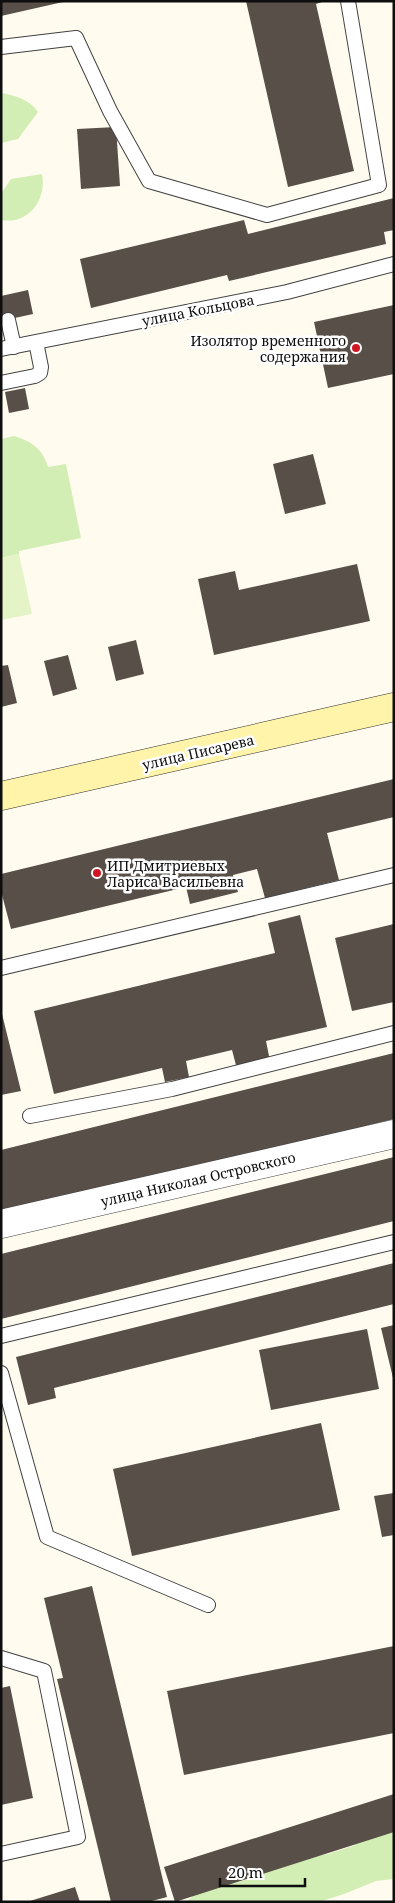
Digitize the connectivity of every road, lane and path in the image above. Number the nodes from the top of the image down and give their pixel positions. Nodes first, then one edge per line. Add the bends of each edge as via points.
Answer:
1 (348, 1) edge
2 (1, 47) edge
3 (394, 264) edge
4 (8, 320) dead end
5 (36, 342) junction
6 (8, 348) edge
7 (1, 383) edge
8 (394, 707) edge
9 (1, 796) edge
10 (394, 875) edge
11 (1, 968) edge
12 (394, 1033) edge
13 (30, 1116) dead end
14 (394, 1134) edge
15 (1, 1224) edge
16 (394, 1242) edge
17 (1, 1336) edge
18 (1, 1372) edge
19 (208, 1605) dead end
20 (1, 1658) edge
21 (1, 1854) edge

1 - 2 lane via 379,185 267,215 149,181 110,111 76,38
3 - 5 lane, улица Кольцова via 288,292
4 - 6 lane
5 - 6 lane, улица Кольцова
5 - 7 lane via 40,373
8 - 9 main road, улица Писарева
10 - 11 lane
12 - 13 lane via 172,1089
14 - 15 street, улица Николая Островского
16 - 17 lane
18 - 19 lane via 47,1537
20 - 21 lane via 44,1671 78,1837

